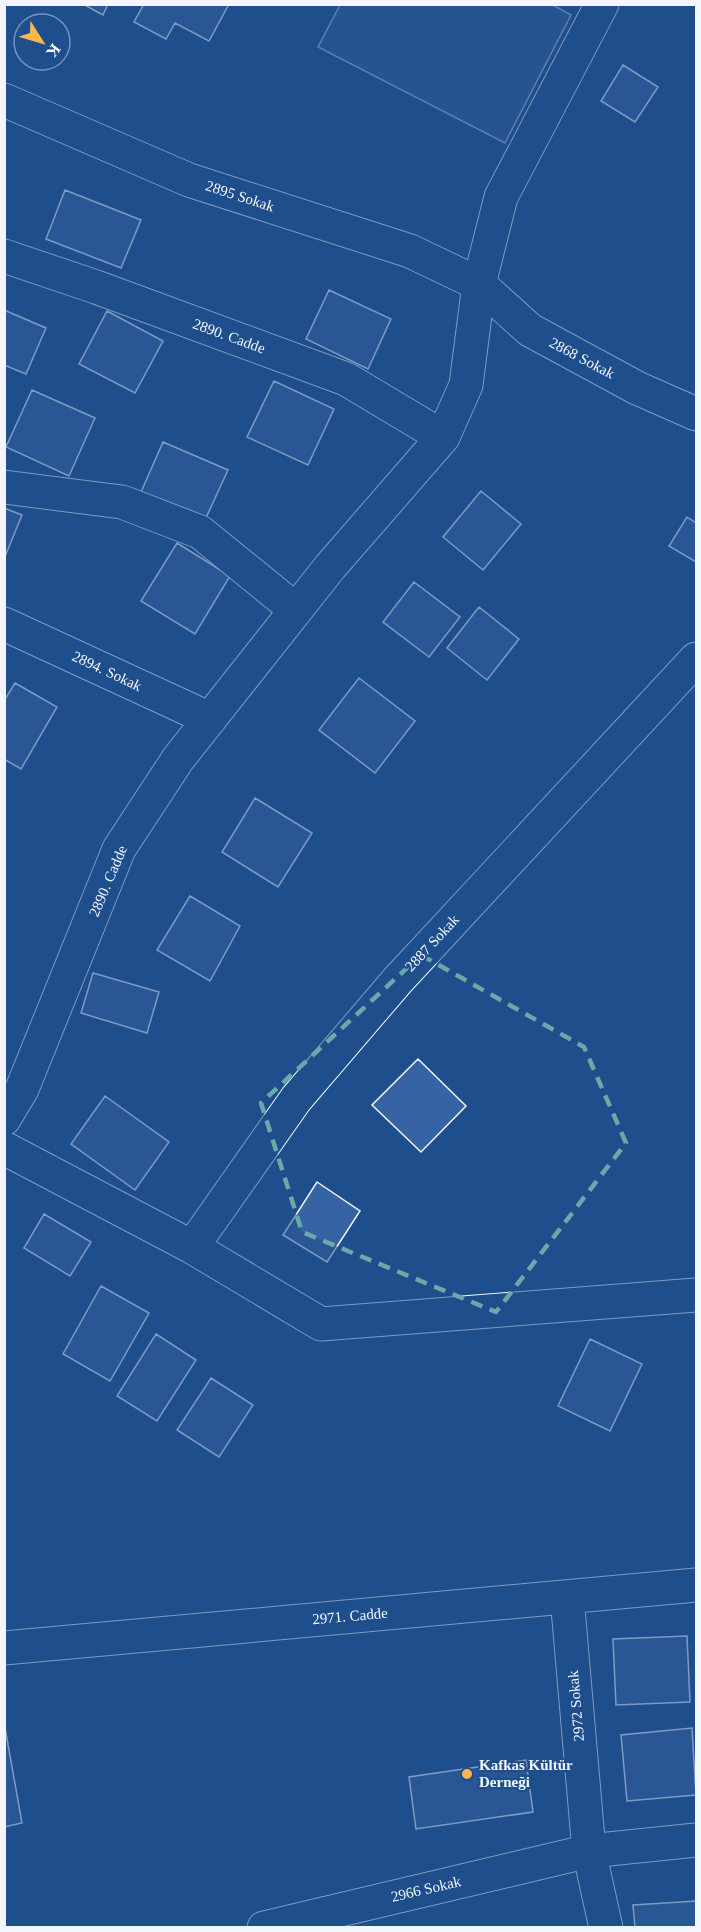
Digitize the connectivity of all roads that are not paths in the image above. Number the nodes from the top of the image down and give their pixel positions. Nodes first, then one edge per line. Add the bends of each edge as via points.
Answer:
1 (597, 6) edge
2 (4, 100) edge
3 (4, 256) edge
4 (479, 284) junction
5 (696, 414) edge
6 (443, 437) junction
7 (4, 487) edge
8 (296, 610) junction
9 (4, 624) edge
10 (696, 659) edge
11 (210, 719) junction
12 (7, 1109) edge
13 (4, 1148) edge
14 (192, 1247) junction
15 (696, 1295) edge
16 (696, 1585) edge
17 (567, 1597) junction
18 (4, 1648) edge
19 (696, 1840) edge
20 (589, 1851) junction
21 (264, 1928) edge
22 (606, 1928) edge

1 - 4 street, 2890. Cadde via 501,197
2 - 4 street, 2895 Sokak via 189,180 410,251
3 - 6 street, 2890. Cadde via 346,380
4 - 5 street, 2868 Sokak via 530,330
4 - 6 street, 2890. Cadde via 466,385
6 - 8 street, 2890. Cadde
7 - 8 street via 122,502 200,532
8 - 11 street, 2890. Cadde
9 - 11 street, 2894. Sokak
10 - 14 street, 2887 Sokak via 354,1031 296,1099
11 - 12 street, 2890. Cadde via 178,759 119,849 22,1089
13 - 14 street
14 - 15 street via 321,1324
16 - 17 street, 2971. Cadde
17 - 18 street, 2971. Cadde
17 - 20 street, 2972 Sokak
19 - 20 street
20 - 21 street, 2966 Sokak
20 - 22 street, 2972 Sokak

